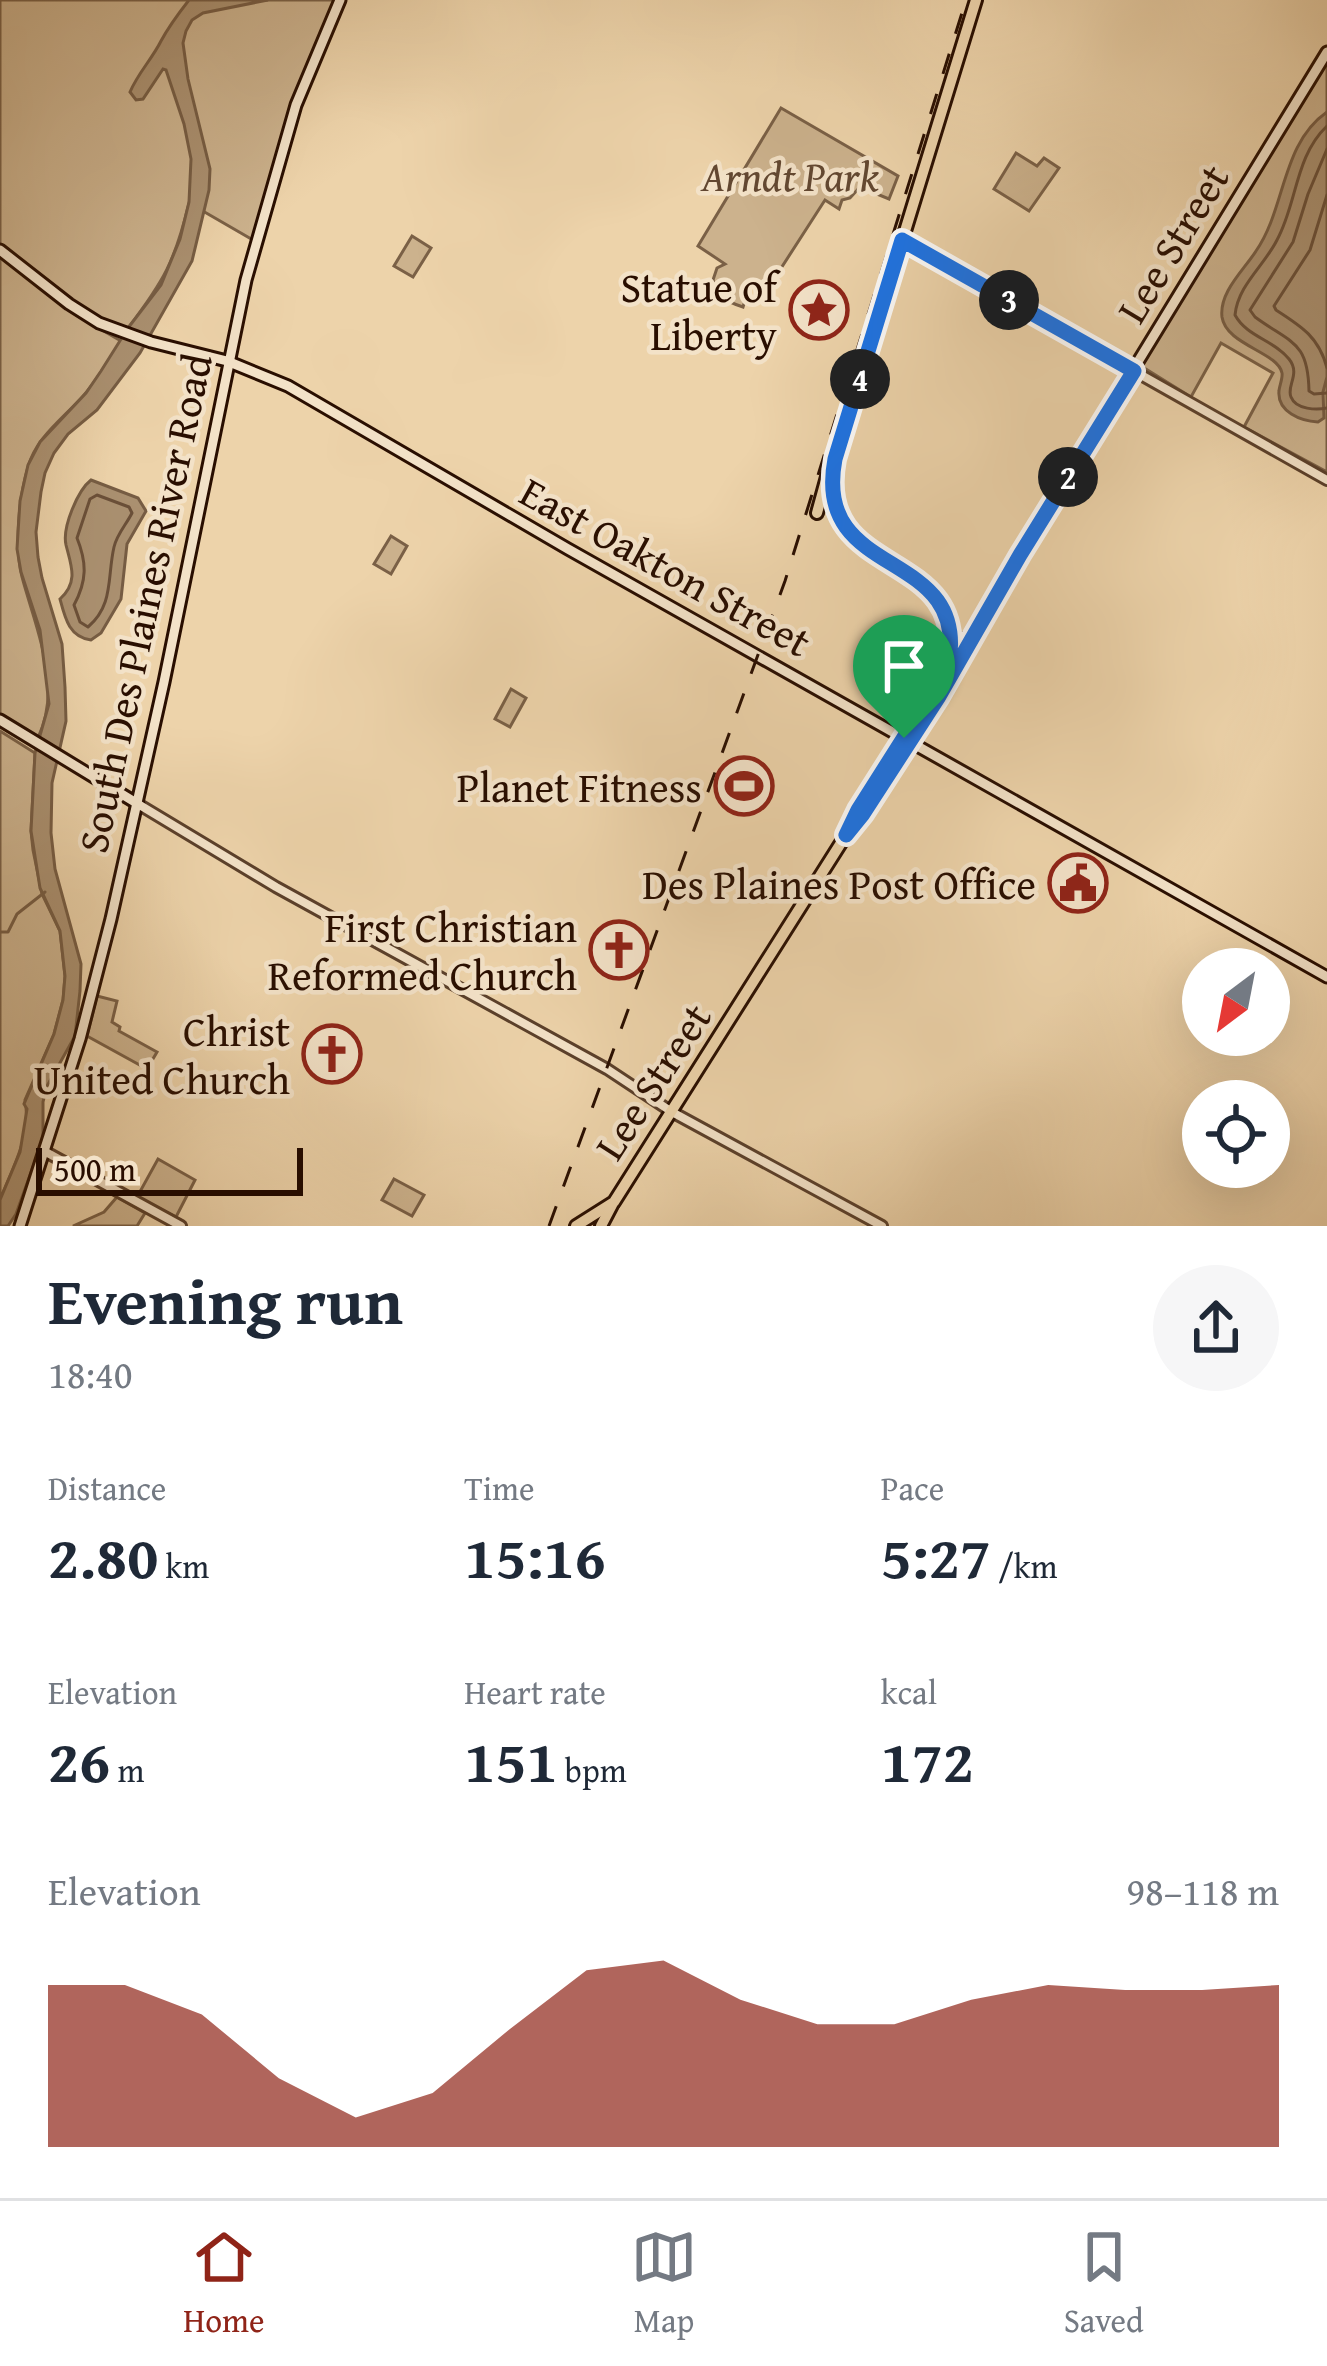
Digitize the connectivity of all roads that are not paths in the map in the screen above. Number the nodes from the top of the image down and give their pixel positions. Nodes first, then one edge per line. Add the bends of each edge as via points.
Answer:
1 (340, 0) edge
2 (976, 0) edge
3 (1327, 52) edge
4 (902, 240) junction
5 (0, 250) edge
6 (227, 361) junction
7 (1134, 371) junction
8 (835, 459) junction
9 (1327, 480) edge
10 (817, 513) dead end
11 (975, 633) junction
12 (951, 645) junction
13 (948, 668) junction
14 (938, 698) junction
15 (0, 720) edge
16 (907, 739) junction
17 (138, 804) junction
18 (1327, 977) edge
19 (672, 1112) junction
20 (44, 1151) junction
21 (614, 1202) junction
22 (19, 1225) edge
23 (181, 1226) edge
24 (576, 1226) edge
25 (601, 1226) edge
26 (882, 1226) edge

1 - 6 main road, South Des Plaines River Road via 286,134
2 - 4 main road
3 - 7 main road, Lee Street
4 - 7 street
4 - 8 main road
5 - 6 main road, East Oakton Street via 120,332
6 - 16 main road, East Oakton Street via 288,386
6 - 17 main road, South Des Plaines River Road
7 - 9 street
7 - 11 main road, Lee Street
8 - 10 main road
8 - 12 main road via 832,489 843,525 926,586
11 - 12 main road
11 - 14 main road, Lee Street
12 - 13 main road
13 - 14 main road
13 - 16 main road, Lee Street
14 - 16 main road, Lee Street
15 - 17 main road
16 - 18 main road, East Oakton Street
16 - 19 main road, Lee Street
17 - 19 street
17 - 20 main road, South Des Plaines River Road
19 - 21 main road, Lee Street
19 - 26 street
20 - 22 main road, South Des Plaines River Road
20 - 23 street
21 - 24 main road, Lee Street
21 - 25 main road

